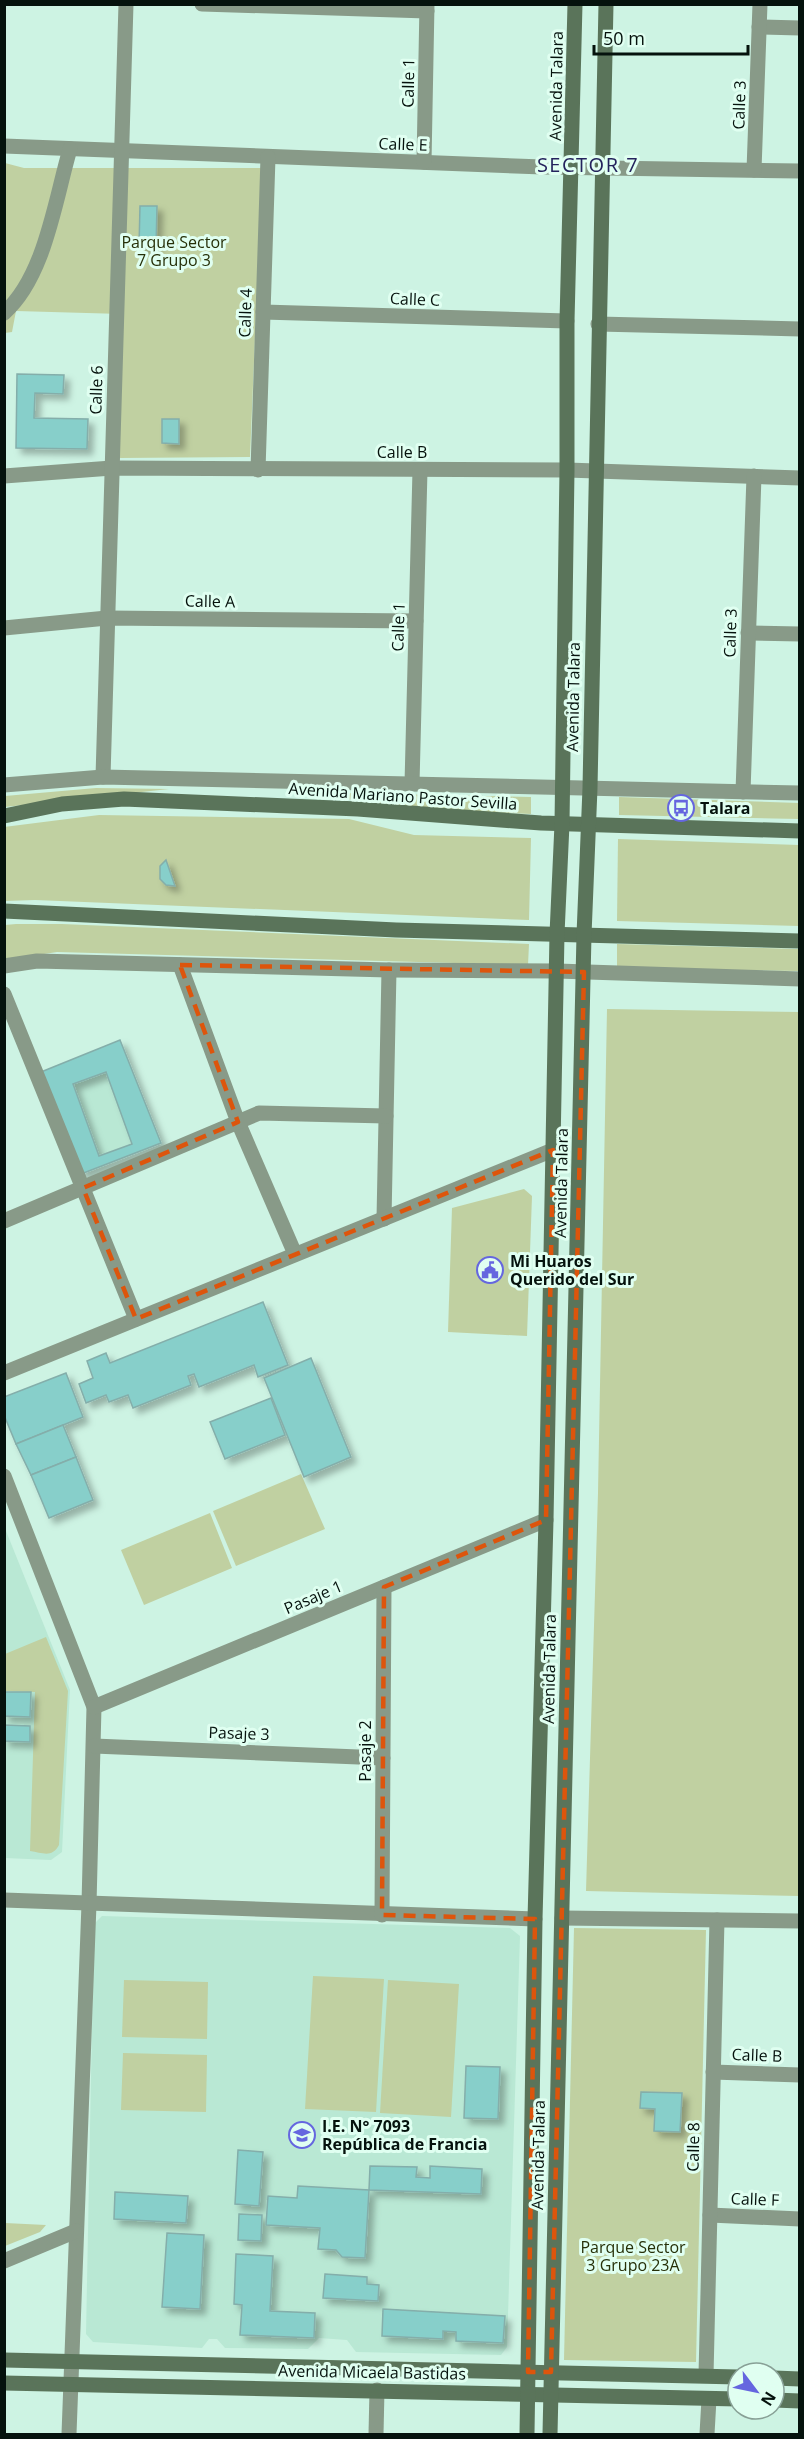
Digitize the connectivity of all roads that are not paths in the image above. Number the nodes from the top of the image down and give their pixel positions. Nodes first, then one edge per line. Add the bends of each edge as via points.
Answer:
1 (126, 4) edge
2 (202, 4) edge
3 (575, 4) edge
4 (606, 4) edge
5 (760, 4) edge
6 (427, 8) edge
7 (759, 27) junction
8 (800, 28) edge
9 (4, 146) edge
10 (70, 149) junction
11 (121, 152) junction
12 (268, 157) junction
13 (424, 162) junction
14 (572, 167) junction
15 (602, 167) junction
16 (754, 170) junction
17 (800, 171) edge
18 (263, 312) junction
19 (4, 313) edge
20 (567, 321) junction
21 (598, 324) junction
22 (800, 329) edge
23 (112, 468) junction
24 (258, 470) junction
25 (420, 470) junction
26 (567, 470) junction
27 (595, 472) junction
28 (4, 476) edge
29 (754, 476) junction
30 (800, 478) edge
31 (108, 618) junction
32 (416, 621) junction
33 (4, 628) edge
34 (748, 633) junction
35 (800, 634) edge
36 (103, 777) junction
37 (412, 784) junction
38 (4, 785) edge
39 (563, 788) junction
40 (590, 788) junction
41 (743, 792) junction
42 (800, 793) edge
43 (4, 816) edge
44 (562, 824) junction
45 (589, 825) junction
46 (800, 831) edge
47 (4, 911) edge
48 (557, 934) junction
49 (584, 935) junction
50 (800, 941) edge
51 (180, 965) junction
52 (4, 966) edge
53 (389, 970) junction
54 (557, 971) junction
55 (584, 972) junction
56 (800, 979) edge
57 (4, 994) edge
58 (386, 1116) junction
59 (238, 1122) junction
60 (553, 1150) junction
61 (83, 1188) junction
62 (384, 1219) junction
63 (4, 1221) edge
64 (296, 1254) junction
65 (136, 1319) junction
66 (4, 1373) edge
67 (4, 1476) edge
68 (546, 1520) junction
69 (384, 1587) junction
70 (94, 1707) junction
71 (94, 1746) junction
72 (383, 1758) junction
73 (4, 1900) edge
74 (89, 1904) junction
75 (382, 1915) junction
76 (562, 1918) junction
77 (535, 1919) junction
78 (717, 1920) junction
79 (800, 1921) edge
80 (713, 2072) junction
81 (800, 2075) edge
82 (710, 2215) junction
83 (800, 2218) edge
84 (76, 2231) junction
85 (4, 2261) edge
86 (4, 2361) edge
87 (71, 2362) junction
88 (528, 2372) junction
89 (552, 2372) junction
90 (706, 2375) junction
91 (726, 2376) edge
92 (4, 2383) edge
93 (71, 2384) junction
94 (377, 2390) junction
95 (528, 2395) junction
96 (551, 2395) junction
97 (709, 2399) junction
98 (726, 2399) edge
99 (69, 2434) edge
100 (376, 2434) edge
101 (526, 2434) edge
102 (550, 2434) edge
103 (707, 2434) edge

1 - 11 street, Calle 6
2 - 6 street
3 - 14 street, Avenida Talara
4 - 15 street, Avenida Talara
5 - 7 street, Calle 3
6 - 13 street, Calle 1
7 - 8 street
7 - 16 street, Calle 3
9 - 10 street, Calle E
10 - 11 street, Calle E
10 - 19 street via 41,252 20,296
11 - 12 street, Calle E
11 - 23 street, Calle 6
12 - 13 street, Calle E
12 - 18 street, Calle 4
13 - 14 street, Calle E
14 - 15 street, Calle E
14 - 20 street, Avenida Talara
15 - 16 street, Calle E
15 - 21 street, Avenida Talara
16 - 17 street, Calle E
18 - 20 street, Calle C
18 - 24 street, Calle 4
20 - 26 street, Avenida Talara
21 - 22 street
21 - 27 street, Avenida Talara
23 - 24 street, Calle B
23 - 28 street, Calle B
23 - 31 street, Calle 6
24 - 25 street, Calle B
25 - 26 street, Calle B
25 - 32 street, Calle 1
26 - 27 street, Calle B
26 - 39 street, Avenida Talara
27 - 29 street, Calle B
27 - 40 street, Avenida Talara
29 - 30 street, Calle B
29 - 34 street, Calle 3
31 - 32 street, Calle A
31 - 33 street, Calle A
31 - 36 street, Calle 6
32 - 37 street, Calle 1
34 - 35 street
34 - 41 street, Calle 3
36 - 37 street, Avenida Mariano Pastor Sevilla
36 - 38 street, Avenida Mariano Pastor Sevilla
37 - 39 street, Avenida Mariano Pastor Sevilla
39 - 40 street, Avenida Mariano Pastor Sevilla
39 - 44 street, Avenida Talara
40 - 41 street, Avenida Mariano Pastor Sevilla
40 - 45 street, Avenida Talara
41 - 42 street, Avenida Mariano Pastor Sevilla
43 - 44 street, Avenida Mariano Pastor Sevilla via 62,804 124,799 358,808
44 - 45 street, Avenida Mariano Pastor Sevilla
44 - 48 street, Avenida Talara
45 - 46 street, Avenida Mariano Pastor Sevilla
45 - 49 street, Avenida Talara
47 - 48 street
48 - 49 street
48 - 54 street, Avenida Talara
49 - 50 street
49 - 55 street, Avenida Talara
51 - 52 street via 37,961
51 - 53 street
51 - 59 street
53 - 54 street
53 - 58 street
54 - 55 street
54 - 60 street, Avenida Talara
55 - 56 street
55 - 76 street, Avenida Talara
57 - 61 street
58 - 59 street via 259,1113
58 - 62 street
59 - 61 street
59 - 64 street
60 - 62 street
60 - 68 street, Avenida Talara
61 - 63 street
61 - 65 street
62 - 64 street
64 - 65 street
65 - 66 street
67 - 70 street
68 - 69 street, Pasaje 1
68 - 77 street, Avenida Talara
69 - 70 street, Pasaje 1
69 - 72 street, Pasaje 2
70 - 71 street
71 - 72 street, Pasaje 3
71 - 74 street
72 - 75 street, Pasaje 2
73 - 74 street
74 - 75 street
74 - 84 street
75 - 77 street
76 - 78 street
76 - 89 street, Avenida Talara
77 - 88 street, Avenida Talara
78 - 79 street
78 - 80 street, Calle 8
80 - 81 street, Calle B
80 - 82 street, Calle 8
82 - 83 street, Calle F
82 - 90 street, Calle 8
84 - 85 street
84 - 87 street
86 - 87 street, Avenida Micaela Bastidas
87 - 88 street, Avenida Micaela Bastidas
87 - 93 street
88 - 89 street, Avenida Micaela Bastidas
88 - 95 street, Avenida Talara
89 - 90 street, Avenida Micaela Bastidas
89 - 96 street, Avenida Talara
90 - 91 street, Avenida Micaela Bastidas
92 - 93 street, Avenida Micaela Bastidas
93 - 94 street, Avenida Micaela Bastidas
93 - 99 street
94 - 95 street, Avenida Micaela Bastidas
94 - 100 street
95 - 96 street, Avenida Micaela Bastidas
95 - 101 street, Avenida Talara
96 - 97 street, Avenida Micaela Bastidas
96 - 102 street, Avenida Talara
97 - 98 street, Avenida Micaela Bastidas
97 - 103 street

